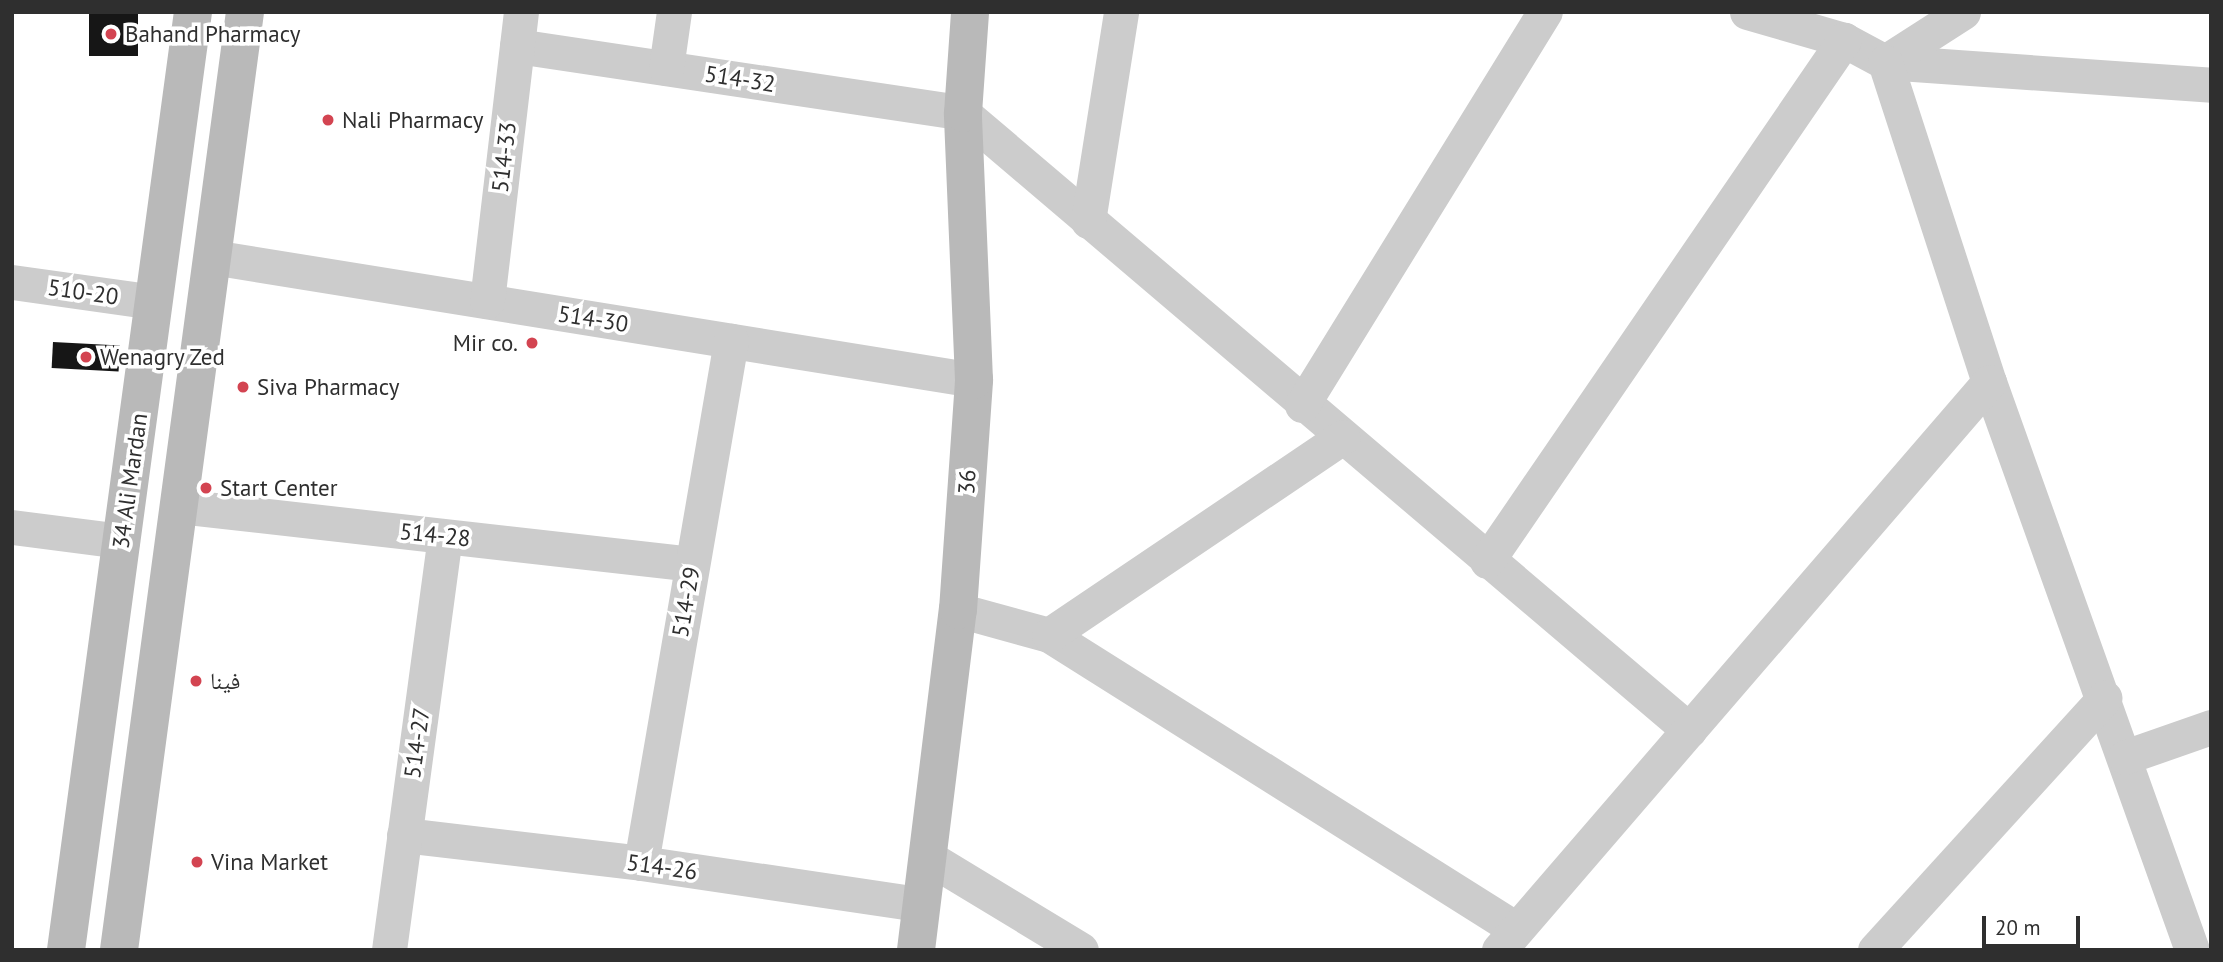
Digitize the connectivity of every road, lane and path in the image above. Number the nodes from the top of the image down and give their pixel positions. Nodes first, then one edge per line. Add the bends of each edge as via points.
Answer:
1 (193, 12) edge
2 (245, 12) edge
3 (674, 12) edge
4 (970, 12) edge
5 (1121, 12) edge
6 (1545, 12) edge
7 (1747, 12) edge
8 (1963, 12) edge
9 (519, 29) edge
10 (1844, 40) junction
11 (1885, 62) junction
12 (666, 68) junction
13 (2210, 89) edge
14 (963, 113) junction
15 (1088, 221) junction
16 (212, 257) junction
17 (12, 282) edge
18 (155, 302) junction
19 (486, 302) junction
20 (731, 341) junction
21 (974, 380) junction
22 (1989, 382) junction
23 (1302, 405) junction
24 (1342, 437) junction
25 (179, 506) junction
26 (12, 527) edge
27 (445, 537) junction
28 (122, 541) junction
29 (1487, 561) junction
30 (692, 564) junction
31 (958, 610) junction
32 (1049, 635) junction
33 (2104, 698) junction
34 (2211, 727) edge
35 (1689, 730) junction
36 (2125, 757) junction
37 (404, 835) junction
38 (926, 856) junction
39 (641, 863) junction
40 (920, 904) junction
41 (1507, 939) edge
42 (66, 950) edge
43 (118, 950) edge
44 (388, 950) edge
45 (916, 950) edge
46 (1081, 950) edge
47 (1875, 950) edge
48 (2192, 950) edge

1 - 18 main road, 34 Ali Mardan
2 - 16 main road
3 - 12 street
4 - 14 main road, 36
5 - 15 street
6 - 23 street
7 - 10 street
8 - 11 street
9 - 12 street, 514-32
9 - 19 street, 514-33
10 - 11 street
10 - 29 street
11 - 13 street
11 - 22 street
12 - 14 street, 514-32
14 - 15 street
14 - 21 main road, 36
15 - 23 street
16 - 19 street, 514-30
16 - 25 main road
17 - 18 street, 510-20
18 - 28 main road, 34 Ali Mardan
19 - 20 street, 514-30
20 - 21 street, 514-30
20 - 30 street, 514-29
21 - 31 main road, 36
22 - 33 street
22 - 35 street
23 - 24 street
24 - 29 street
24 - 32 street
25 - 27 street, 514-28
25 - 43 main road
26 - 28 street
27 - 30 street, 514-28
27 - 37 street, 514-27
28 - 42 main road, 34 Ali Mardan
29 - 35 street
30 - 39 street, 514-29
31 - 32 street
31 - 38 main road, 36
32 - 41 street
33 - 36 street
33 - 47 street
34 - 36 street
35 - 41 street
36 - 48 street
37 - 39 street, 514-26
37 - 44 street, 514-27
38 - 40 main road, 36
38 - 46 street
39 - 40 street, 514-26
40 - 45 main road, 36

